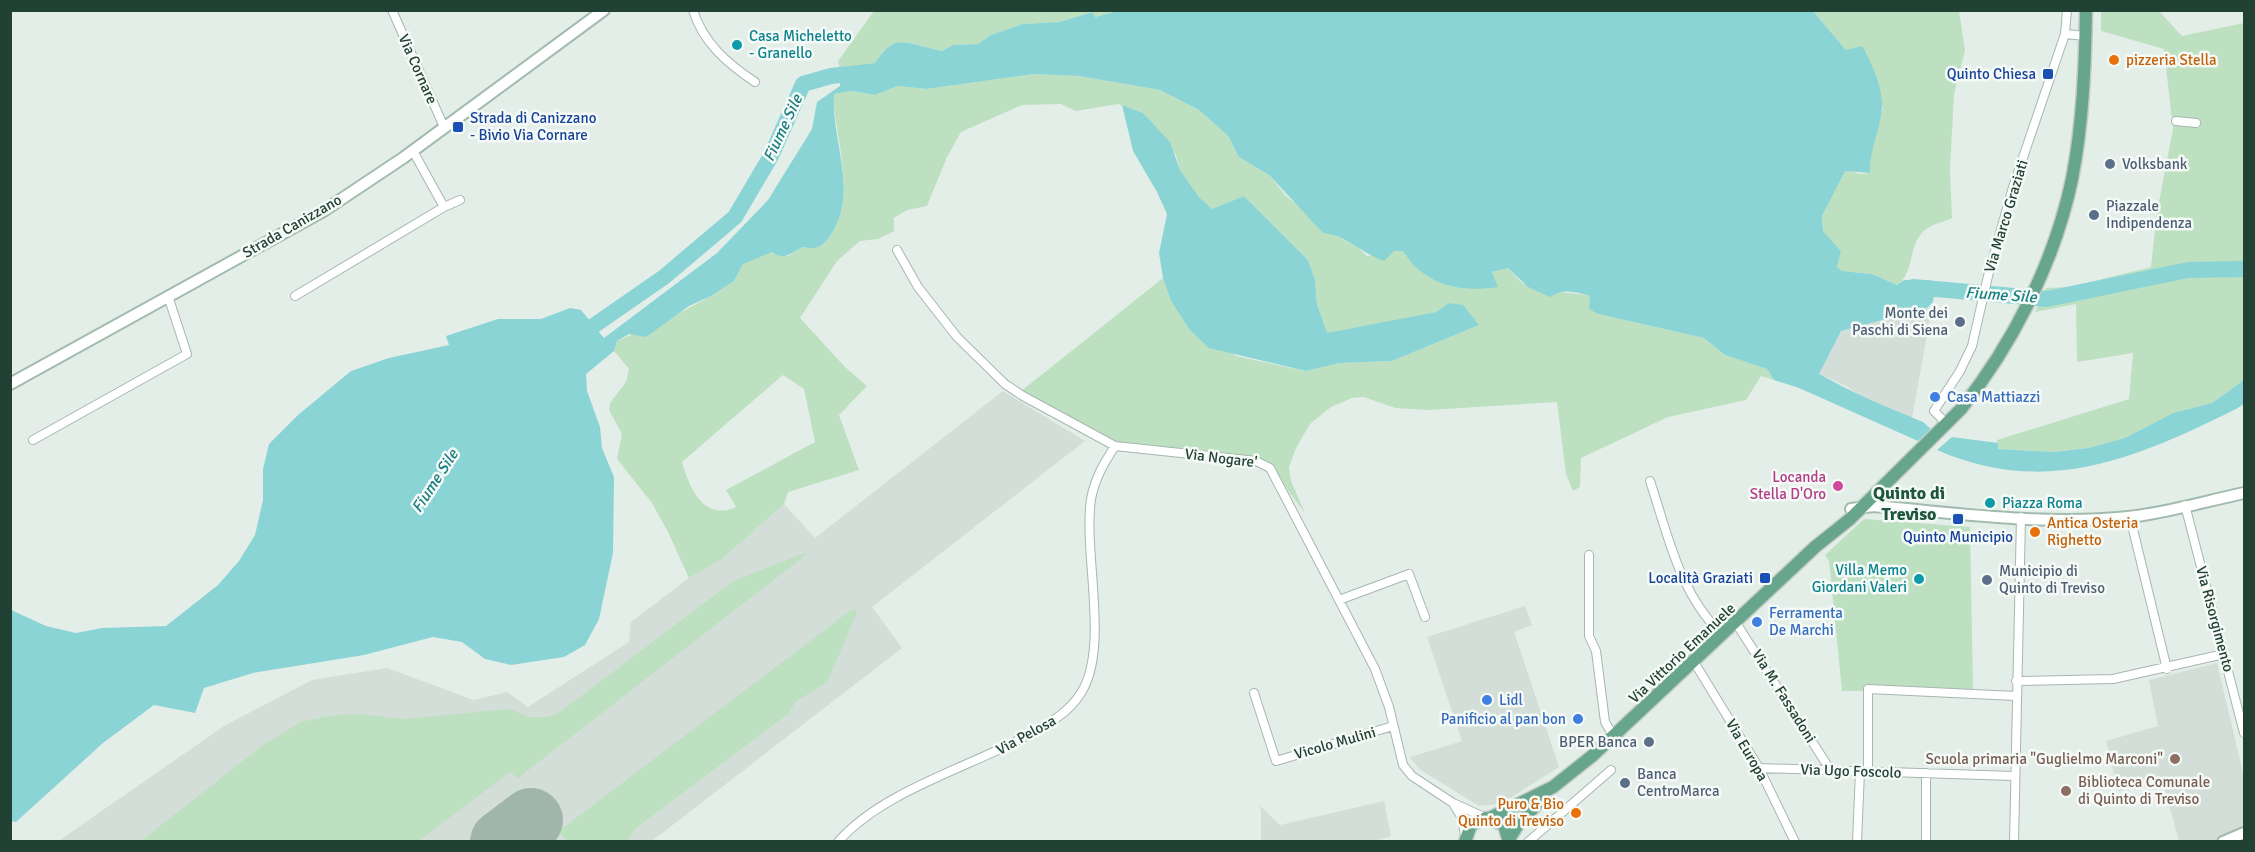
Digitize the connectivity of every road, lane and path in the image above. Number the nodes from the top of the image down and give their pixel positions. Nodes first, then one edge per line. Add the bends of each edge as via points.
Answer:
1 (392, 10) edge
2 (604, 10) edge
3 (693, 10) edge
4 (2067, 10) edge
5 (2086, 10) edge
6 (2065, 34) junction
7 (2086, 36) junction
8 (755, 82) dead end
9 (2176, 121) dead end
10 (2196, 123) dead end
11 (444, 128) junction
12 (413, 151) junction
13 (460, 200) dead end
14 (444, 207) junction
15 (897, 250) dead end
16 (168, 296) junction
17 (295, 296) dead end
18 (10, 384) edge
19 (1946, 423) junction
20 (33, 440) dead end
21 (1115, 446) junction
22 (1899, 471) junction
23 (1650, 481) dead end
24 (2244, 493) edge
25 (2185, 505) junction
26 (1863, 506) junction
27 (1851, 510) junction
28 (2021, 517) junction
29 (2130, 517) junction
30 (1827, 537) junction
31 (1589, 555) dead end
32 (1339, 600) junction
33 (1425, 617) dead end
34 (1736, 623) junction
35 (1723, 636) junction
36 (2224, 654) junction
37 (1694, 662) junction
38 (2168, 669) junction
39 (2016, 681) junction
40 (1254, 693) dead end
41 (2016, 696) junction
42 (1393, 726) junction
43 (2244, 733) edge
44 (1614, 737) junction
45 (1759, 768) junction
46 (1611, 770) dead end
47 (1831, 771) junction
48 (1864, 772) junction
49 (1926, 773) junction
50 (2014, 776) junction
51 (1553, 787) junction
52 (1453, 803) junction
53 (1488, 818) junction
54 (2244, 833) edge
55 (1465, 838) edge
56 (1509, 840) edge
57 (838, 842) edge
58 (1528, 842) edge
59 (1795, 842) edge
60 (1857, 842) edge
61 (1926, 842) edge
62 (2014, 842) edge
63 (2223, 842) edge

1 - 11 street, Via Cornare
2 - 11 street, Strada Canizzano
3 - 8 street via 709,43
4 - 6 street, Via Marco Graziati
5 - 7 main road, Via Vittorio Emanuele
6 - 7 street
6 - 19 street, Via Marco Graziati via 2013,187 1972,346 1934,411
7 - 19 main road, Via Vittorio Emanuele via 2082,117 2071,182 2055,237 2024,310 1976,390
9 - 10 street
11 - 12 street, Strada Canizzano
12 - 14 street
12 - 16 street, Strada Canizzano via 325,210
13 - 14 street
14 - 17 street
15 - 21 street, Via Nogare' via 918,287 957,337 1005,384
16 - 18 street, Strada Canizzano
16 - 20 street via 187,354
19 - 22 main road, Via Vittorio Emanuele
21 - 32 street, Via Nogare' via 1256,461 1270,468
21 - 57 street, Via Pelosa via 1104,459 1091,498 1093,650 1082,691 1053,722 894,798
22 - 26 main road, Via Vittorio Emanuele
22 - 27 main road, Via Vittorio Emanuele
23 - 35 street via 1684,585 1699,610
24 - 25 street
25 - 29 street
25 - 36 street, Via Risorgimento
26 - 27 street, Via Vittorio Emanuele
26 - 28 street
26 - 30 main road, Via Vittorio Emanuele
27 - 30 main road, Via Vittorio Emanuele
28 - 29 street
28 - 39 street
29 - 38 street
30 - 34 main road, Via Vittorio Emanuele
31 - 44 street via 1589,636 1596,651 1605,722
32 - 33 street via 1408,574
32 - 42 street, Via Nogare' via 1375,669
34 - 35 main road, Via Vittorio Emanuele
34 - 47 street, Via M. Fassadoni
35 - 37 main road, Via Vittorio Emanuele
36 - 38 street
36 - 43 street, Via Risorgimento
37 - 44 main road, Via Vittorio Emanuele
37 - 45 street, Via Europa
38 - 39 street via 2113,679
39 - 41 street
40 - 42 street, Vicolo Mulini via 1276,760
41 - 48 street via 1868,689
41 - 50 street
42 - 52 street, Via Nogare' via 1407,770
44 - 51 main road, Via Vittorio Emanuele
45 - 47 street, Via Ugo Foscolo
45 - 59 street, Via Europa
46 - 58 street
47 - 48 street, Via Ugo Foscolo
48 - 49 street, Via Ugo Foscolo
48 - 60 street
49 - 50 street, Via Ugo Foscolo
49 - 61 street
50 - 62 street
51 - 53 main road, Via Vittorio Emanuele
51 - 56 main road, Via Vittorio Emanuele via 1519,823
52 - 53 street, Via Nogare'
52 - 55 street via 1462,818
53 - 55 main road, Via Vittorio Emanuele via 1471,825
53 - 56 main road via 1504,825
54 - 63 street

